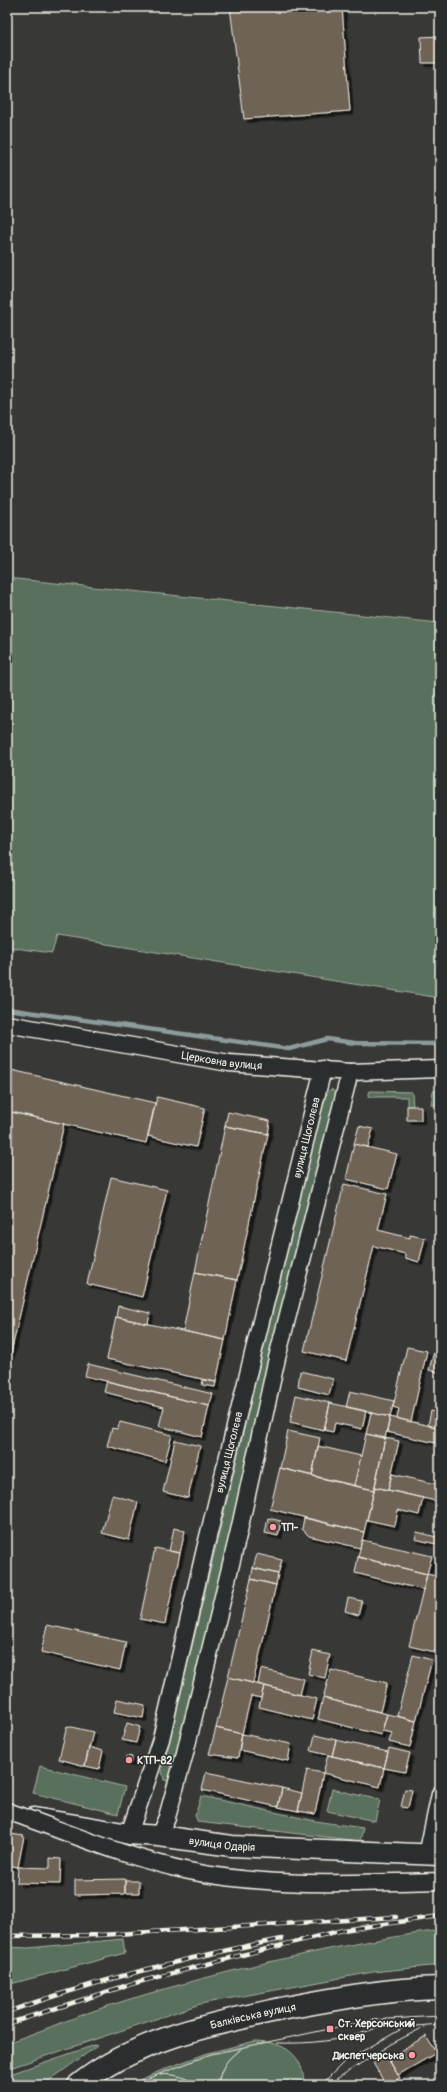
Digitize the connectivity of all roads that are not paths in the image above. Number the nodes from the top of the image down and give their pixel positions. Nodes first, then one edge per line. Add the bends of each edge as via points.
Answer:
1 (7, 1024) edge
2 (323, 1069) junction
3 (440, 1069) edge
4 (350, 1072) junction
5 (440, 1794) edge
6 (7, 1812) edge
7 (129, 1834) junction
8 (159, 1836) junction
9 (433, 1855) edge
10 (440, 1880) edge
11 (440, 1988) edge
12 (79, 2085) edge

1 - 2 street, Церковна вулиця via 229,1063
2 - 4 street, Церковна вулиця
2 - 7 street, вулиця Щоголєва via 161,1739
3 - 4 street, Церковна вулиця
4 - 8 street via 277,1358 239,1531 184,1757
5 - 9 street
6 - 7 street, вулиця Одарія
6 - 10 street, bridge via 139,1858 189,1871 246,1880 300,1883
7 - 8 street, вулиця Одарія
8 - 9 street, вулиця Одарія via 232,1846
11 - 12 main road, Балківська вулиця via 384,1992 323,2001 200,2028 156,2042 124,2056

